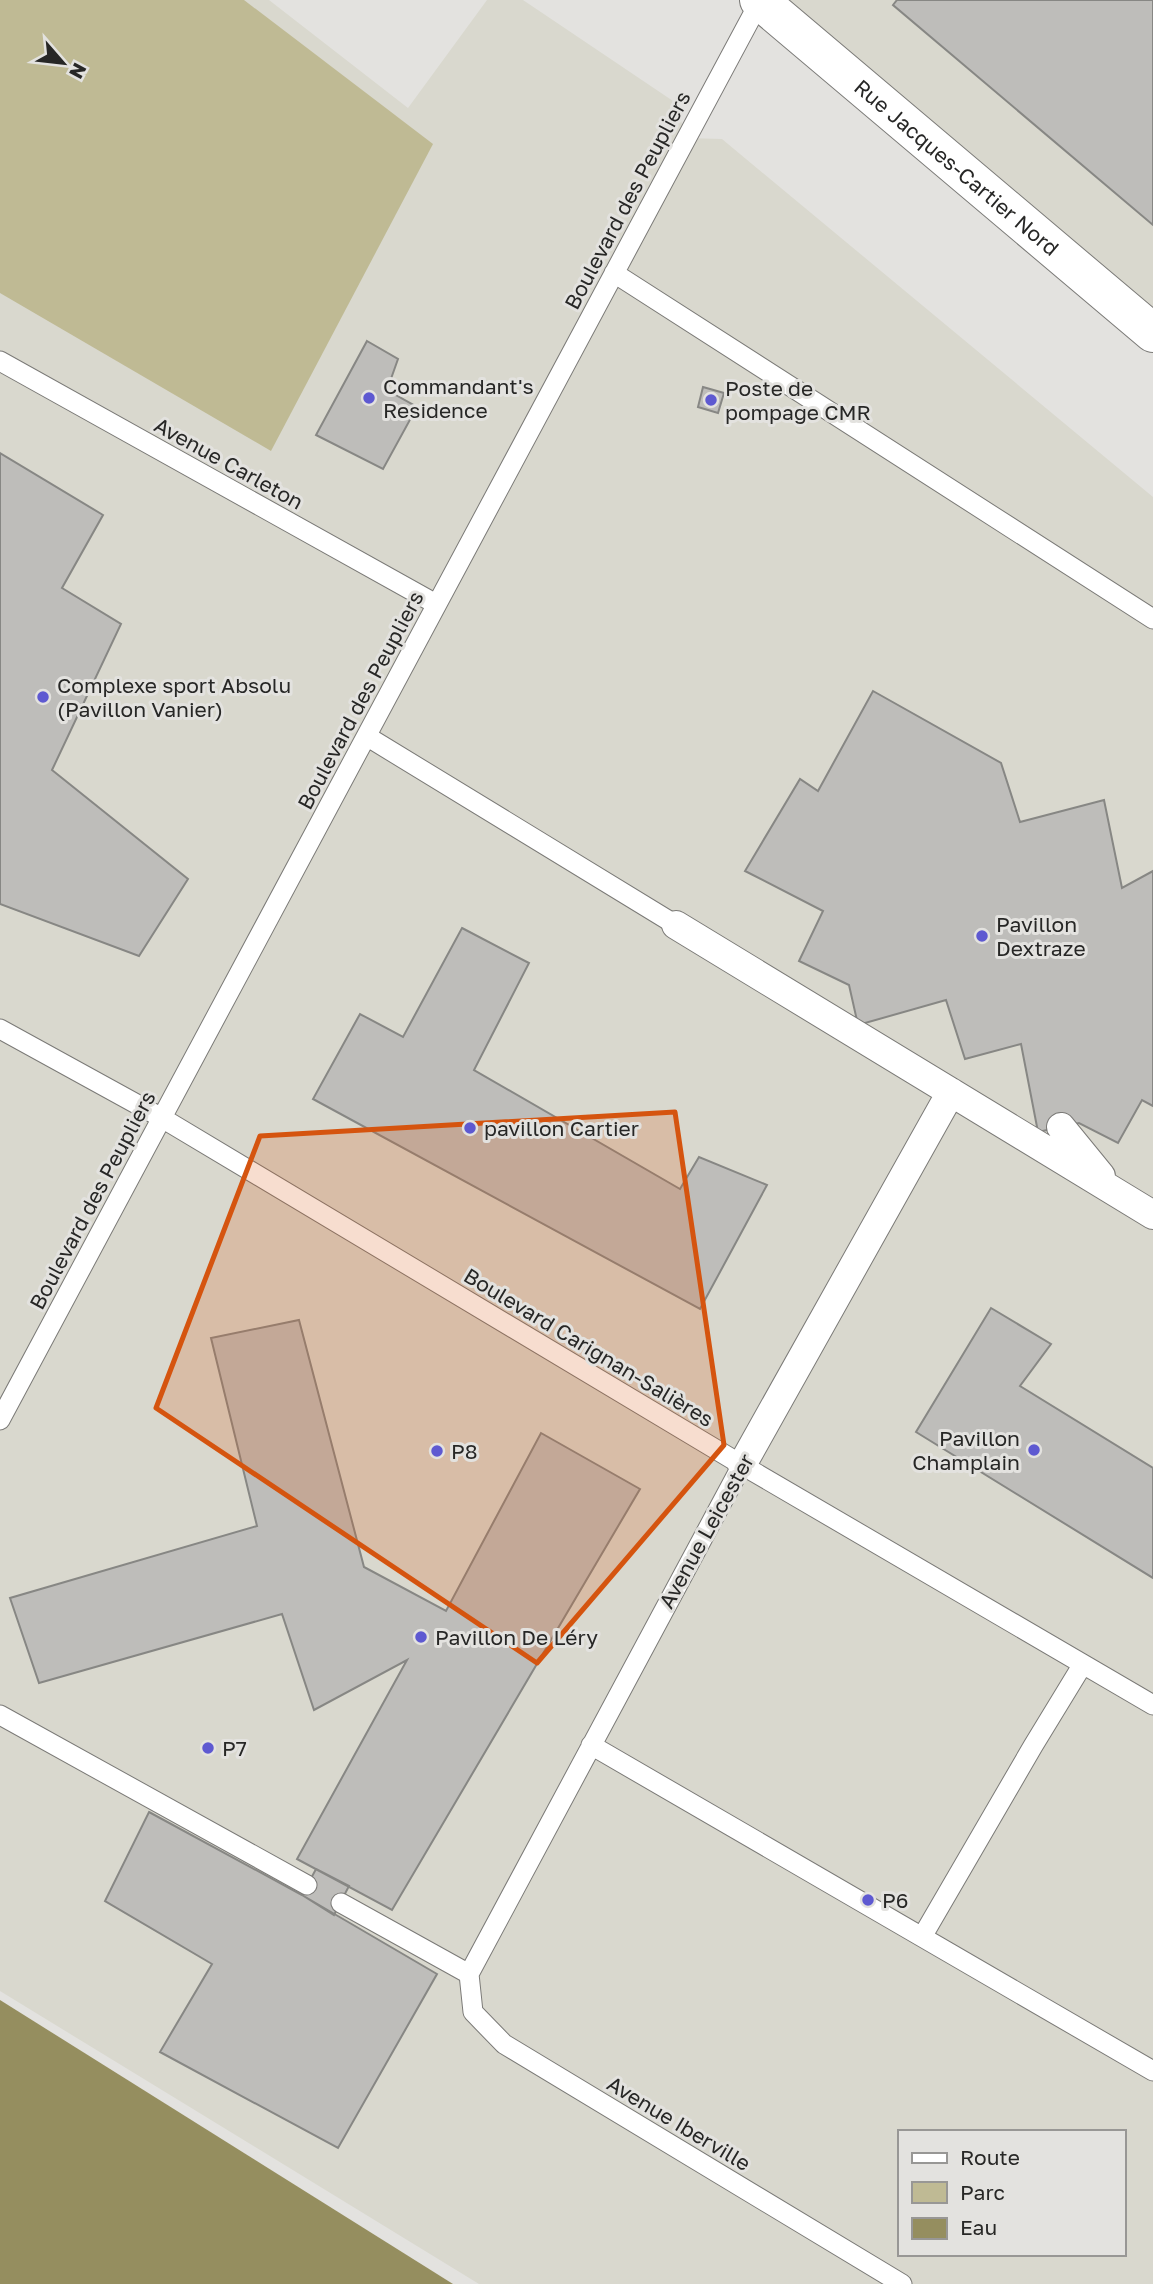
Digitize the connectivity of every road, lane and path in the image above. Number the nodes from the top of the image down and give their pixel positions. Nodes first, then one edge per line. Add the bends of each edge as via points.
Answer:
1 (760, 0) edge
2 (614, 273) junction
3 (1153, 333) edge
4 (0, 361) edge
5 (436, 604) junction
6 (1153, 619) edge
7 (368, 737) junction
8 (676, 925) joint
9 (825, 1015) junction
10 (0, 1029) edge
11 (894, 1058) junction
12 (951, 1092) junction
13 (162, 1118) junction
14 (1061, 1127) dead end
15 (1114, 1192) junction
16 (1153, 1215) edge
17 (0, 1420) edge
18 (742, 1465) junction
19 (1083, 1664) junction
20 (1153, 1705) edge
21 (0, 1715) edge
22 (590, 1745) junction
23 (307, 1885) dead end
24 (341, 1903) dead end
25 (922, 1937) junction
26 (469, 1974) junction
27 (1153, 2071) edge
28 (902, 2284) edge

1 - 2 lane, Boulevard des Peupliers
1 - 3 street, Rue Jacques-Cartier Nord
2 - 5 lane, Boulevard des Peupliers
2 - 6 lane
4 - 5 lane, Avenue Carleton
5 - 7 lane, Boulevard des Peupliers
7 - 8 lane
7 - 13 lane, Boulevard des Peupliers
8 - 9 street
9 - 11 street
9 - 11 street via 863,1019
10 - 13 lane, Boulevard Carignan-Salières
11 - 12 street
12 - 15 street
12 - 18 street, Avenue Leicester
13 - 17 lane, Boulevard des Peupliers
13 - 18 lane, Boulevard Carignan-Salières
14 - 15 street
15 - 16 street
18 - 19 lane, Boulevard Carignan-Salières
18 - 22 lane, Avenue Leicester
19 - 20 lane, Boulevard Carignan-Salières
19 - 25 lane
21 - 23 lane
22 - 25 lane
22 - 26 lane, Avenue Leicester
24 - 26 lane
25 - 27 lane
26 - 28 lane, Avenue Iberville via 473,2012 504,2044

